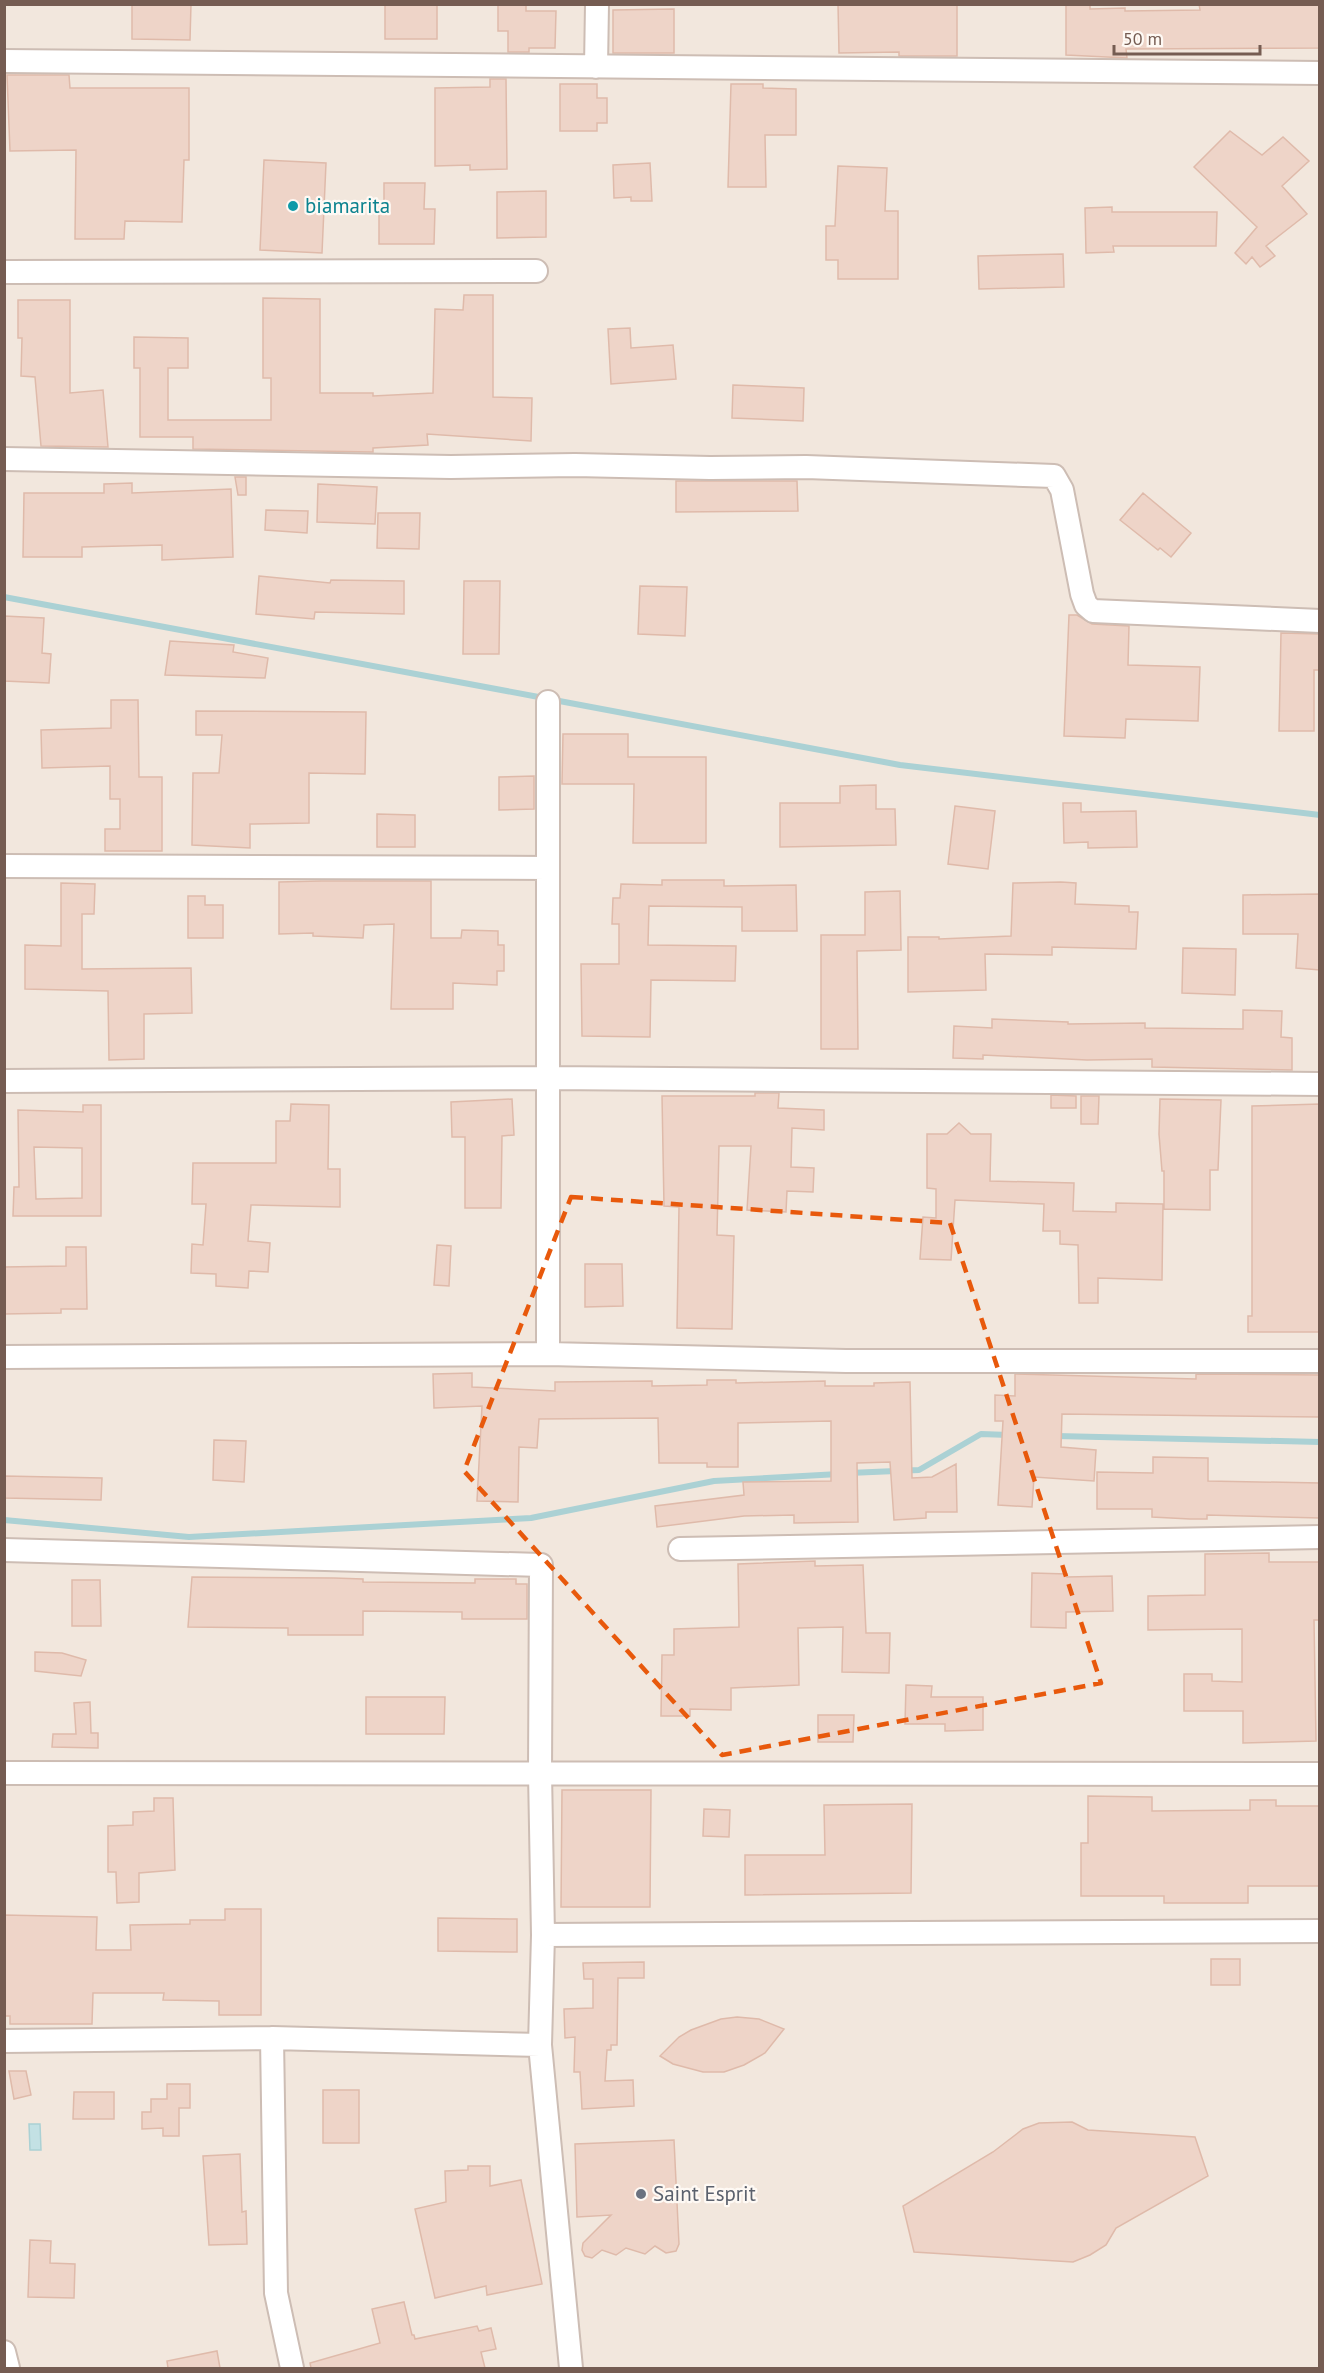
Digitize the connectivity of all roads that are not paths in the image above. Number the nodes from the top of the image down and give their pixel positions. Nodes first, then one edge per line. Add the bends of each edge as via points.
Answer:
1 (597, 4) edge
2 (4, 61) edge
3 (596, 67) junction
4 (1320, 73) edge
5 (536, 271) dead end
6 (4, 272) edge
7 (4, 459) edge
8 (1320, 621) edge
9 (548, 702) dead end
10 (4, 866) edge
11 (548, 868) junction
12 (549, 1078) junction
13 (4, 1081) edge
14 (1320, 1084) edge
15 (548, 1354) junction
16 (4, 1357) edge
17 (1320, 1361) edge
18 (1320, 1537) edge
19 (680, 1549) dead end
20 (4, 1550) edge
21 (4, 1773) edge
22 (540, 1773) junction
23 (1320, 1774) edge
24 (1320, 1931) edge
25 (543, 1935) junction
26 (272, 2038) junction
27 (4, 2041) edge
28 (540, 2045) junction
29 (4, 2352) edge
30 (8, 2368) edge
31 (292, 2368) edge
32 (571, 2368) edge

1 - 3 street
2 - 3 street
3 - 4 street
5 - 6 street
7 - 8 street via 451,467 806,467 1053,476 1062,490 1082,594 1093,611
9 - 11 street
10 - 11 street
11 - 12 street
12 - 13 street
12 - 14 street
12 - 15 street
15 - 16 street
15 - 17 street via 846,1361
18 - 19 street
20 - 22 street via 538,1564 542,1568
21 - 22 street
22 - 23 street
22 - 25 street
24 - 25 street
25 - 28 street
26 - 27 street
26 - 28 street
26 - 31 street via 276,2293
28 - 32 street
29 - 30 street

